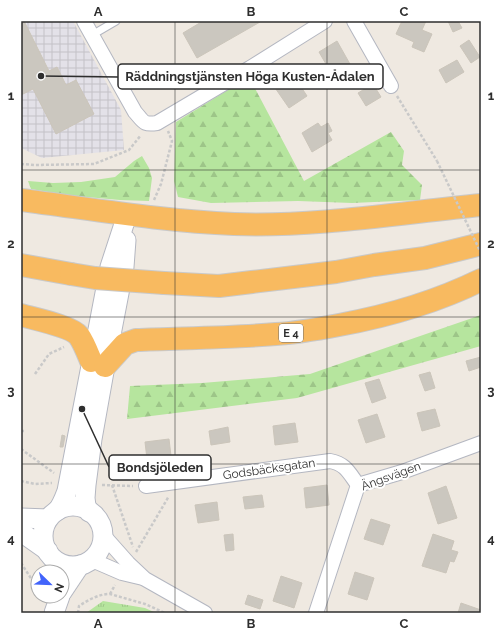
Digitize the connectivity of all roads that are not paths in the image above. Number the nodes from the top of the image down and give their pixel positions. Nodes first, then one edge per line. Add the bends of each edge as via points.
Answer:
1 (84, 21) edge
2 (116, 21) edge
3 (325, 21) edge
4 (354, 21) edge
5 (92, 35) junction
6 (391, 86) road end
7 (21, 200) edge
8 (481, 205) edge
9 (127, 215) junction
10 (481, 228) edge
11 (481, 244) edge
12 (21, 265) edge
13 (336, 272) junction
14 (481, 280) edge
15 (21, 316) edge
16 (98, 364) junction
17 (481, 443) edge
18 (358, 485) junction
19 (146, 486) dead end
20 (90, 512) junction
21 (52, 515) junction
22 (21, 518) edge
23 (21, 532) edge
24 (104, 536) junction
25 (51, 560) edge
26 (86, 562) junction
27 (145, 579) junction
28 (70, 582) edge
29 (205, 613) edge
30 (316, 613) edge

1 - 5 street
2 - 5 lane
3 - 5 street via 157,123 150,124 146,124 135,112
4 - 6 street
7 - 9 highway
8 - 9 highway via 271,224 234,224
9 - 16 main road via 110,267
10 - 13 highway
11 - 13 highway via 425,258
12 - 13 highway, bridge via 95,278 219,286
14 - 16 highway, E 4 via 404,310 312,330 254,336 136,340 125,344
15 - 16 highway via 72,330
16 - 20 main road via 85,498
16 - 21 main road via 67,491 61,506
17 - 18 street, Ängsvägen
18 - 19 street, Godsbäcksgatan via 347,469 338,462 330,461
18 - 30 street, Ängsvägen
20 - 21 main road via 67,507
20 - 24 main road via 99,522
21 - 22 main road
21 - 25 main road via 43,536
23 - 25 main road
24 - 26 main road via 96,557
24 - 27 street
25 - 26 main road via 72,565
26 - 27 street
26 - 28 main road
27 - 29 street

